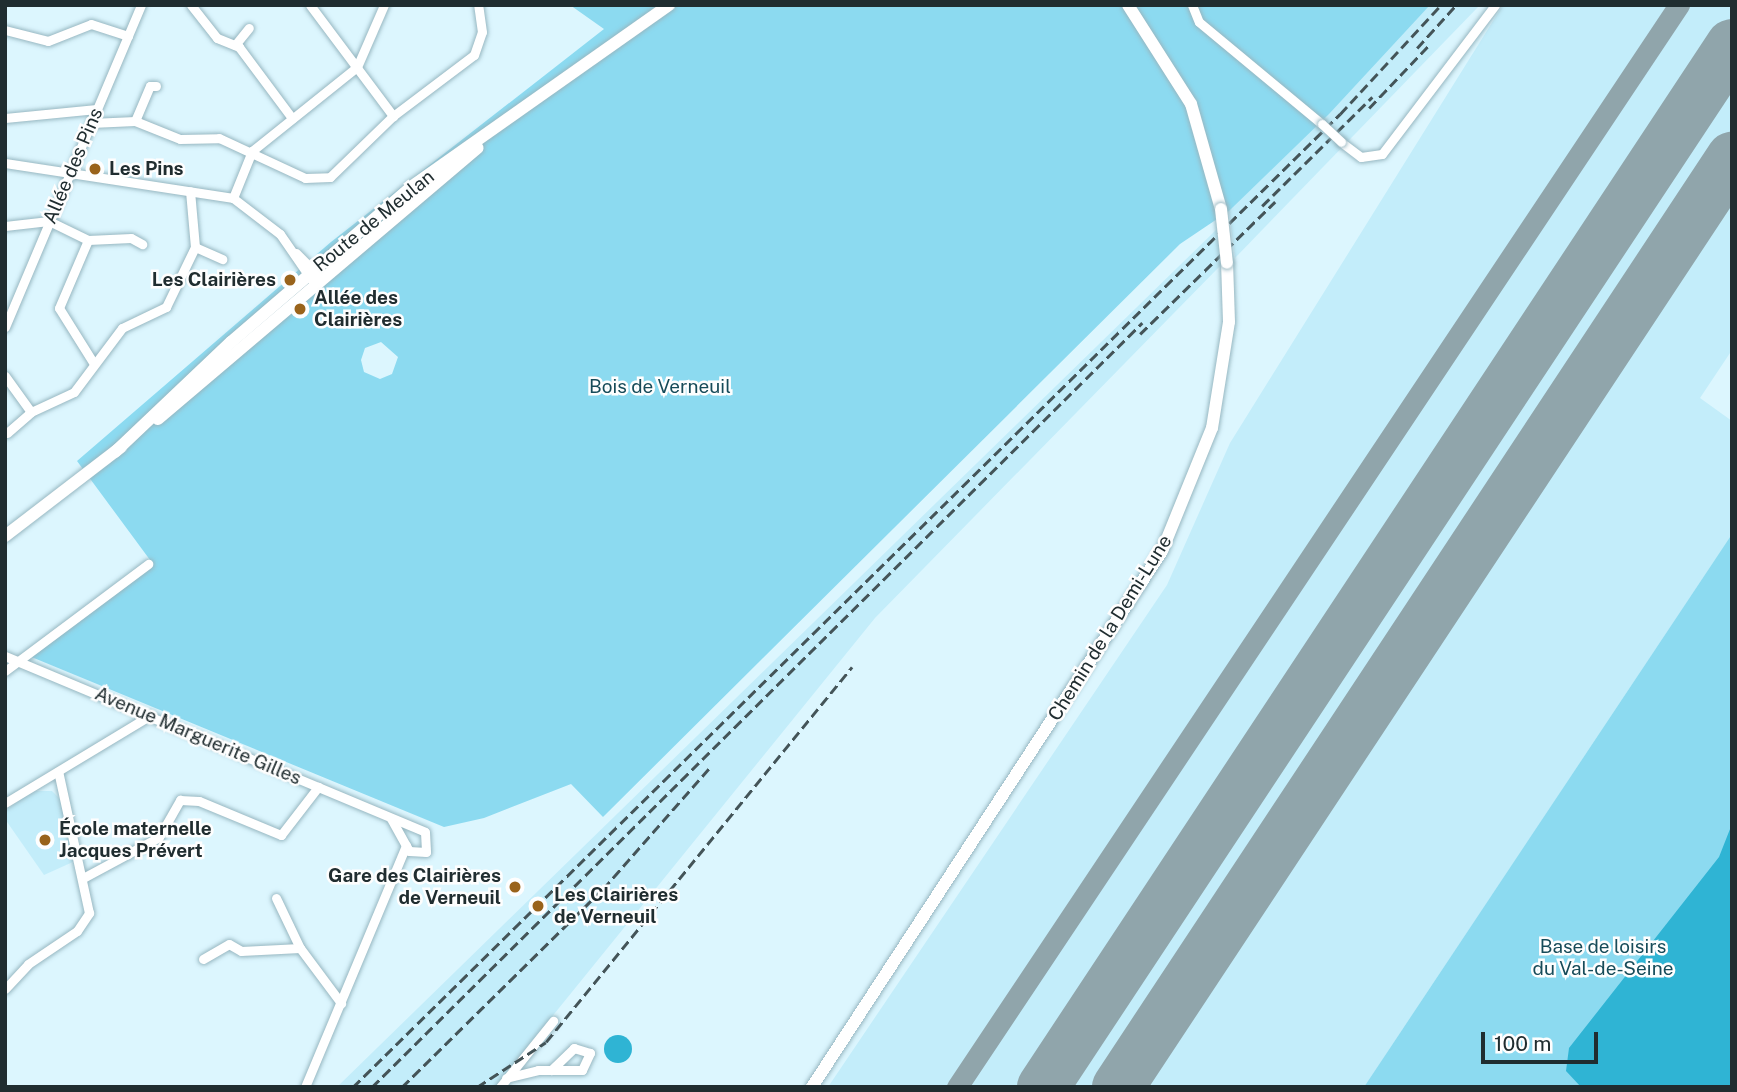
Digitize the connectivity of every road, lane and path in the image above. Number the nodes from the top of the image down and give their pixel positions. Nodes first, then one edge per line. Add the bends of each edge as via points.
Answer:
1 (141, 5) edge
2 (191, 5) edge
3 (310, 5) edge
4 (384, 5) edge
5 (478, 5) edge
6 (669, 5) edge
7 (1128, 5) edge
8 (1138, 5) edge
9 (1192, 5) edge
10 (1495, 5) edge
11 (249, 27) dead end
12 (5, 30) edge
13 (128, 36) junction
14 (235, 45) junction
15 (357, 66) junction
16 (156, 86) dead end
17 (1191, 104) junction
18 (97, 109) junction
19 (393, 116) junction
20 (5, 118) edge
21 (292, 118) junction
22 (135, 121) junction
23 (91, 123) junction
24 (252, 151) junction
25 (5, 163) edge
26 (70, 173) junction
27 (190, 191) junction
28 (233, 198) junction
29 (49, 221) junction
30 (5, 226) edge
31 (88, 240) junction
32 (142, 244) dead end
33 (195, 247) junction
34 (222, 259) dead end
35 (315, 278) junction
36 (6, 324) edge
37 (94, 364) junction
38 (5, 376) edge
39 (31, 412) junction
40 (7, 433) dead end
41 (41, 509) junction
42 (5, 530) edge
43 (5, 536) edge
44 (148, 564) dead end
45 (5, 656) edge
46 (18, 662) junction
47 (5, 671) edge
48 (151, 715) junction
49 (58, 771) junction
50 (318, 787) junction
51 (5, 803) edge
52 (391, 818) junction
53 (421, 830) junction
54 (406, 843) junction
55 (419, 855) junction
56 (83, 878) junction
57 (393, 883) junction
58 (276, 898) dead end
59 (300, 948) junction
60 (203, 959) dead end
61 (5, 989) edge
62 (341, 1003) junction
63 (553, 1021) dead end
64 (551, 1070) dead end
65 (503, 1083) edge
66 (305, 1087) edge
67 (812, 1087) edge

1 - 13 street, Allée des Pins
2 - 14 street via 217,38
3 - 15 street
4 - 15 street
5 - 19 street via 482,32 474,55
6 - 35 street, Route de Meulan via 411,187
7 - 17 street, Chemin de la Demi-Lune
8 - 17 street
9 - 10 street, bridge via 1199,22 1361,157 1382,154
11 - 14 street
12 - 13 street via 48,41 91,24
13 - 18 street, Allée des Pins
14 - 21 street
15 - 19 street
15 - 21 street
16 - 22 street via 150,86
17 - 67 street, Chemin de la Demi-Lune, bridge via 1221,209 1227,263 1229,322 1212,428 1162,551
18 - 20 street
18 - 23 street, Allée des Pins
19 - 24 street via 346,156 337,174 322,179 305,178
21 - 24 street
22 - 23 street
22 - 24 street via 180,139 219,138
23 - 26 street, Allée des Pins
24 - 28 street
25 - 26 street
26 - 27 street
26 - 29 street, Allée des Pins
27 - 28 street
27 - 33 street
28 - 35 street via 265,219
29 - 30 street
29 - 31 street
29 - 36 street, Allée des Pins
31 - 32 street via 131,237
31 - 37 street via 59,308
33 - 34 street
33 - 37 street via 166,307 122,328
35 - 41 street, Route de Meulan via 115,452
37 - 39 street via 74,393
38 - 39 street
39 - 40 street
41 - 42 street, Route de Meulan
41 - 43 street, Route de Meulan
44 - 46 street
45 - 46 street, Avenue Marguerite Gilles
46 - 47 street
46 - 48 street, Avenue Marguerite Gilles
48 - 49 street
48 - 50 street, Avenue Marguerite Gilles
49 - 51 street
49 - 56 street
50 - 52 street, Avenue Marguerite Gilles
50 - 56 street via 281,835 199,801 180,800 159,837
52 - 53 street, Avenue Marguerite Gilles
52 - 54 street
53 - 54 street
53 - 55 street via 430,844
54 - 55 street
54 - 57 street
55 - 57 street
56 - 61 street via 85,924 28,964
57 - 62 street
58 - 59 street
59 - 60 street via 241,951 229,944
59 - 62 street
62 - 66 street
63 - 65 street
64 - 65 street

